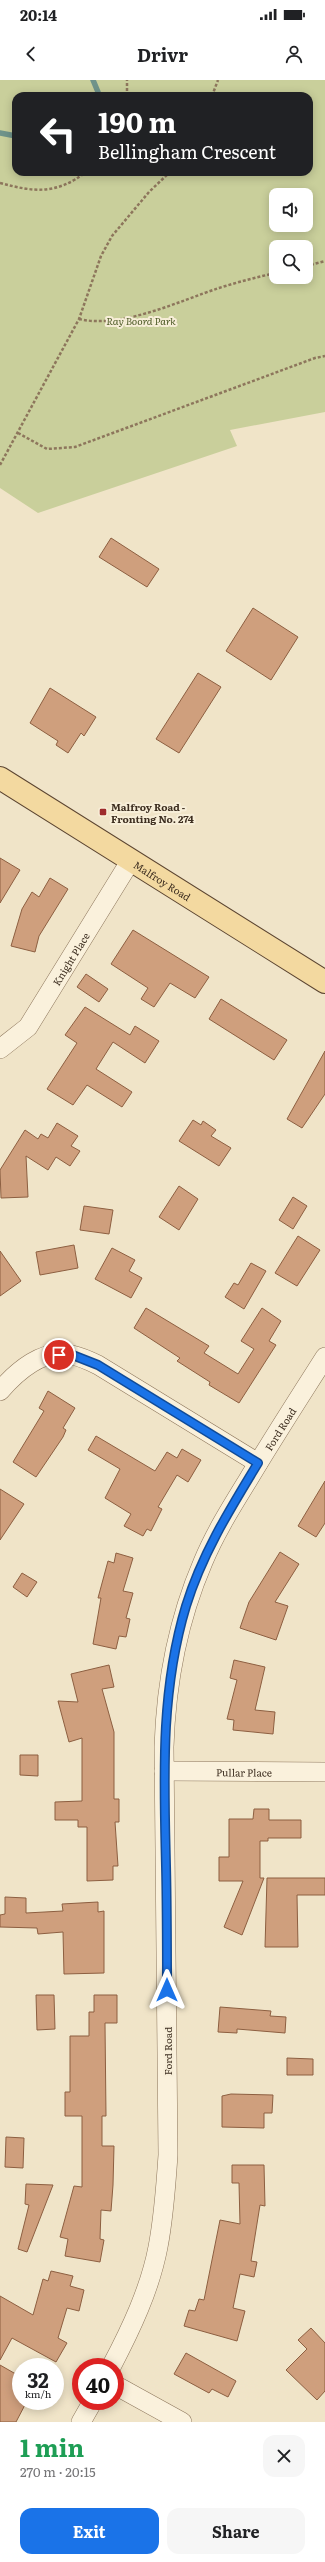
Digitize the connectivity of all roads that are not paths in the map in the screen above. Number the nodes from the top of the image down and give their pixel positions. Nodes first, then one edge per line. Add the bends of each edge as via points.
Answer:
1 (0, 778) edge
2 (131, 860) junction
3 (325, 982) edge
4 (0, 1049) edge
5 (323, 1366) edge
6 (0, 1392) edge
7 (258, 1463) junction
8 (164, 1771) junction
9 (325, 1772) edge
10 (115, 2358) edge
11 (124, 2391) edge
12 (88, 2410) edge
13 (81, 2422) edge
14 (182, 2422) edge

1 - 2 main road, Malfroy Road
2 - 3 main road, Malfroy Road
2 - 4 street, Knight Place via 28,1027
5 - 7 street, Ford Road
6 - 7 street via 10,1379 26,1366 48,1355 70,1354 98,1365
7 - 8 street, Ford Road via 220,1526 203,1561 187,1605 168,1687
8 - 9 street, Pullar Place
8 - 10 street, Ford Road via 168,2155 166,2189 158,2248 151,2272 138,2312
11 - 14 street
12 - 13 street

